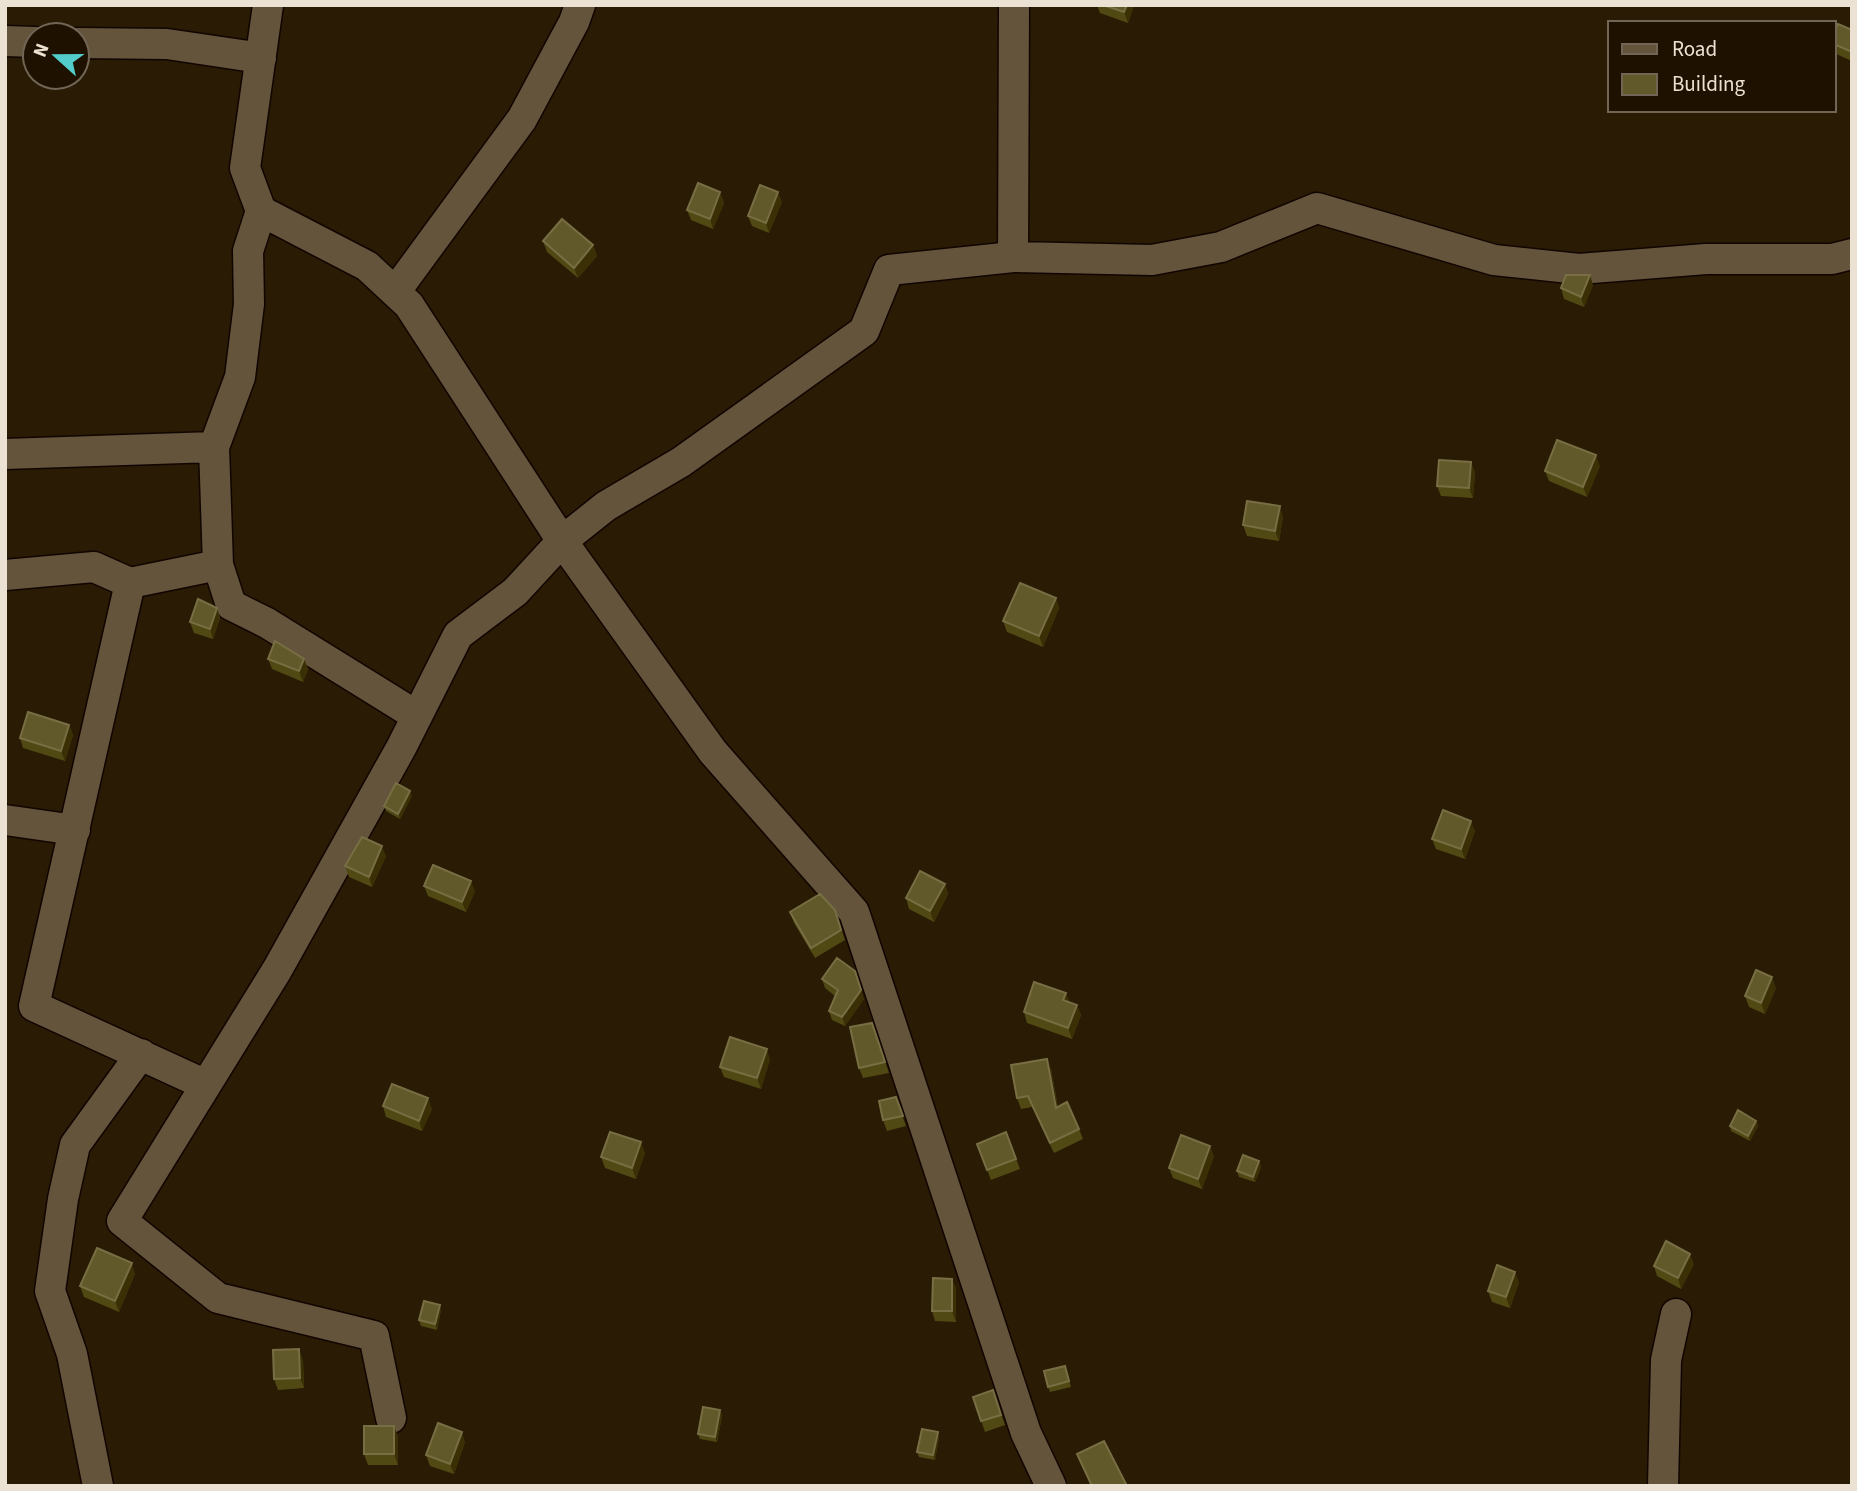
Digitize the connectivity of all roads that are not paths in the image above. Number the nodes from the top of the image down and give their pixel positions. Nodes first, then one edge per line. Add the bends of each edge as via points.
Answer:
1 (268, 5) edge
2 (580, 5) edge
3 (1014, 5) edge
4 (91, 43) edge
5 (261, 58) junction
6 (261, 211) junction
7 (1852, 254) edge
8 (1013, 257) junction
9 (395, 292) junction
10 (214, 447) junction
11 (5, 454) edge
12 (562, 541) junction
13 (218, 565) junction
14 (5, 575) edge
15 (130, 583) junction
16 (417, 716) junction
17 (5, 820) edge
18 (75, 830) junction
19 (141, 1054) junction
20 (206, 1084) junction
21 (1676, 1314) dead end
22 (391, 1418) dead end
23 (98, 1486) edge
24 (1051, 1486) edge
25 (1663, 1486) edge

1 - 5 street
2 - 9 street via 522,119
3 - 8 street
4 - 5 street via 167,44
5 - 6 street via 245,168
6 - 9 street via 367,266
6 - 10 street via 248,251 249,304 240,377
7 - 8 street via 1832,259 1706,259 1579,269 1493,260 1317,208 1221,247 1152,260
8 - 12 street via 889,270 864,331 681,463 606,506
9 - 12 street via 409,305
10 - 11 street
10 - 13 street
12 - 16 street via 515,592 458,635
12 - 24 street via 713,752 854,912 1026,1433
13 - 15 street
13 - 16 street via 231,605
14 - 15 street via 94,567
15 - 18 street
16 - 20 street via 277,970
17 - 18 street
18 - 19 street via 34,1006
19 - 20 street
19 - 23 street via 75,1145 50,1291 72,1354
20 - 22 street via 122,1221 218,1298 374,1336
21 - 25 street via 1666,1360

